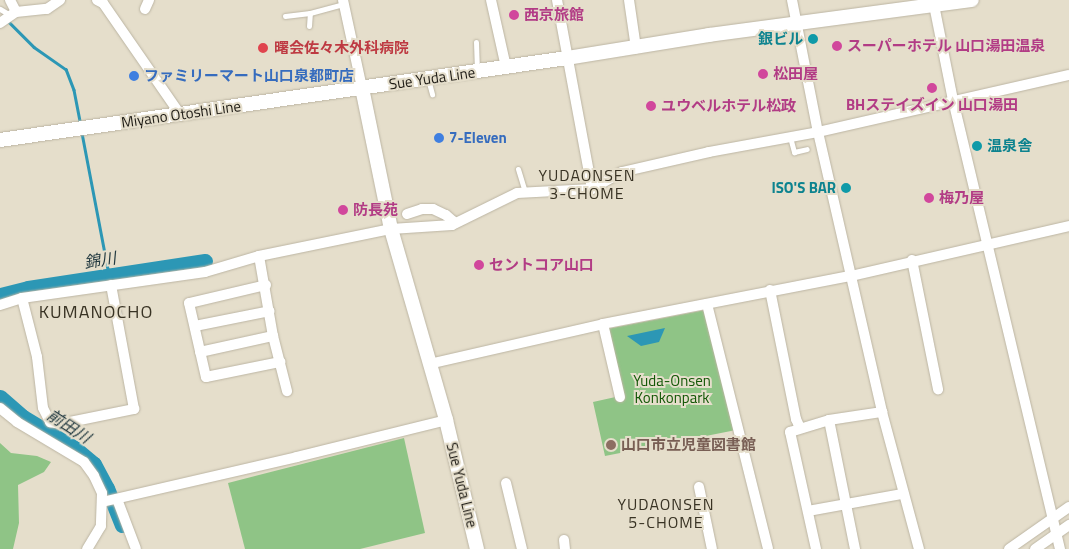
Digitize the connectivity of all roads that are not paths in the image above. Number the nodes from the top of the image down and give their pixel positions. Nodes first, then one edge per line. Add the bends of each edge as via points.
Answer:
1 (10, 0) edge
2 (60, 0) edge
3 (97, 0) edge
4 (491, 0) edge
5 (557, 0) edge
6 (629, 0) edge
7 (792, 0) edge
8 (972, 0) edge
9 (343, 2) edge
10 (934, 3) edge
11 (0, 9) edge
12 (310, 13) junction
13 (13, 14) junction
14 (285, 16) dead end
15 (0, 23) edge
16 (798, 23) junction
17 (309, 26) dead end
18 (476, 42) dead end
19 (636, 48) junction
20 (567, 58) junction
21 (506, 67) junction
22 (477, 71) junction
23 (1069, 75) edge
24 (428, 78) junction
25 (362, 88) junction
26 (432, 94) dead end
27 (953, 100) junction
28 (180, 114) junction
29 (818, 132) junction
30 (790, 137) junction
31 (0, 140) edge
32 (807, 149) dead end
33 (518, 169) dead end
34 (592, 189) junction
35 (525, 192) junction
36 (407, 214) dead end
37 (452, 225) junction
38 (1069, 226) edge
39 (391, 229) junction
40 (986, 243) junction
41 (260, 256) junction
42 (912, 260) junction
43 (851, 276) junction
44 (111, 285) junction
45 (266, 285) junction
46 (770, 290) junction
47 (22, 298) junction
48 (707, 304) junction
49 (0, 305) edge
50 (270, 311) junction
51 (603, 324) junction
52 (195, 326) junction
53 (273, 336) junction
54 (200, 352) junction
55 (280, 362) junction
56 (430, 364) junction
57 (938, 389) dead end
58 (287, 390) dead end
59 (620, 397) dead end
60 (0, 408) edge
61 (882, 412) junction
62 (446, 420) junction
63 (829, 420) junction
64 (800, 428) junction
65 (506, 483) dead end
66 (699, 487) dead end
67 (902, 494) junction
68 (117, 499) junction
69 (102, 502) junction
70 (847, 505) junction
71 (1069, 507) edge
72 (808, 511) junction
73 (1052, 519) junction
74 (1069, 525) edge
75 (1056, 532) junction
76 (87, 549) edge
77 (136, 549) edge
78 (478, 549) edge
79 (522, 549) edge
80 (712, 549) edge
81 (768, 549) edge
82 (816, 549) edge
83 (855, 549) edge
84 (919, 549) edge
85 (1009, 549) edge
86 (1035, 549) edge
87 (1060, 549) edge

1 - 13 street
2 - 13 street via 47,9
3 - 28 street via 103,2
4 - 21 street
5 - 20 street
6 - 19 street
7 - 16 street
8 - 10 main road, Sue Yuda Line
9 - 12 lane
9 - 25 street
10 - 16 main road, Sue Yuda Line
10 - 27 street
11 - 13 lane
12 - 14 lane
12 - 17 lane
13 - 15 street
16 - 19 main road, Sue Yuda Line
16 - 29 street
18 - 22 lane
19 - 20 main road, Sue Yuda Line
20 - 21 main road, Sue Yuda Line
20 - 34 street
21 - 22 main road, Sue Yuda Line
22 - 24 main road, Sue Yuda Line
23 - 27 street
24 - 25 main road, Sue Yuda Line
24 - 26 lane
25 - 28 main road, Miyano Otoshi Line
25 - 39 main road, Sue Yuda Line
27 - 29 street
27 - 40 street
28 - 31 main road, Miyano Otoshi Line
29 - 30 street
29 - 43 street
30 - 32 lane via 794,152
30 - 34 street via 622,172
33 - 35 lane
34 - 35 street
35 - 37 street via 501,200
36 - 37 street via 433,209 446,215 453,221
37 - 39 street
38 - 40 street
39 - 41 street
39 - 56 main road, Sue Yuda Line
40 - 42 street
40 - 73 street
41 - 44 street via 205,272
41 - 45 street
42 - 43 street
42 - 57 street
43 - 46 street
43 - 61 street
44 - 47 street
44 - 47 street via 134,409 60,424 50,422 43,408 37,357
45 - 50 street
45 - 52 street via 189,303
46 - 48 street
46 - 64 street
47 - 49 street
48 - 51 street
48 - 81 street
50 - 52 street
50 - 53 street
51 - 56 street
51 - 59 street
52 - 54 street
53 - 54 street
53 - 55 street
54 - 55 street via 206,378
55 - 58 street
56 - 62 main road, Sue Yuda Line
60 - 69 street via 17,422 84,462 102,493
61 - 63 street
61 - 67 street
62 - 68 street
62 - 78 main road, Sue Yuda Line
63 - 64 street
63 - 70 street
64 - 72 street via 790,432
65 - 79 street
66 - 80 street
67 - 70 street
67 - 84 street
68 - 69 street
68 - 77 street
69 - 76 street via 101,526
70 - 72 street
70 - 83 street
71 - 73 street
72 - 82 street
73 - 75 street
73 - 85 street
74 - 75 street
75 - 86 street
75 - 87 street

